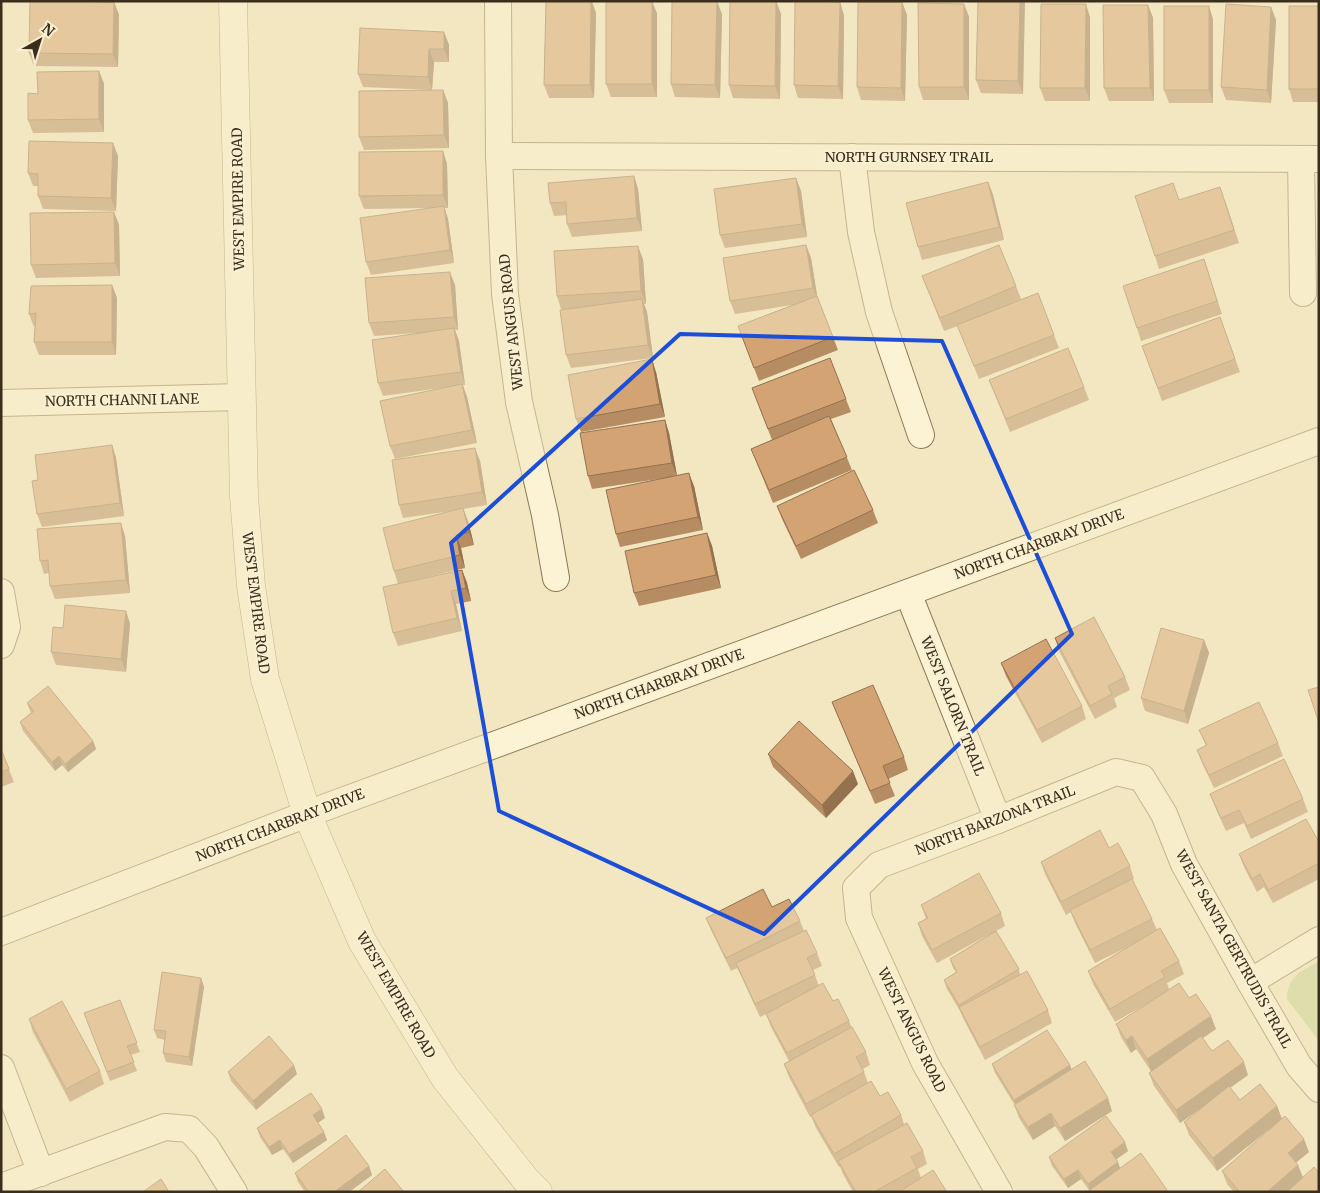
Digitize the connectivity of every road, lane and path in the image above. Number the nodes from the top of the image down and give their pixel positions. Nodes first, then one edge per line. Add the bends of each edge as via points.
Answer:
1 (233, 1) edge
2 (498, 1) edge
3 (499, 156) junction
4 (852, 157) junction
5 (1310, 159) edge
6 (1303, 293) dead end
7 (242, 397) junction
8 (1, 403) edge
9 (921, 435) dead end
10 (1319, 441) edge
11 (556, 578) dead end
12 (1, 592) edge
13 (908, 593) junction
14 (1, 645) edge
15 (1142, 778) joint
16 (307, 814) junction
17 (998, 820) junction
18 (856, 888) joint
19 (1, 932) edge
20 (1319, 940) edge
21 (1250, 982) junction
22 (1, 1068) edge
23 (1319, 1089) edge
24 (41, 1172) junction
25 (1, 1187) edge
26 (234, 1192) edge
27 (538, 1192) edge
28 (999, 1192) edge

1 - 7 street, WEST EMPIRE ROAD
2 - 3 street, WEST ANGUS ROAD
3 - 4 street, NORTH GURNSEY TRAIL
3 - 11 street, WEST ANGUS ROAD via 505,294 519,402
4 - 5 street, NORTH GURNSEY TRAIL
4 - 9 street via 861,232 879,312
5 - 6 street
7 - 8 street, NORTH CHANNI LANE
7 - 16 street, WEST EMPIRE ROAD via 249,568 263,670
10 - 13 street, NORTH CHARBRAY DRIVE
12 - 14 street via 7,627
13 - 16 street, NORTH CHARBRAY DRIVE
13 - 17 street, WEST SALORN TRAIL
15 - 17 street, NORTH BARZONA TRAIL via 1116,772
15 - 21 street, WEST SANTA GERTRUDIS TRAIL via 1164,814 1184,864
16 - 19 street, NORTH CHARBRAY DRIVE
16 - 27 street, WEST EMPIRE ROAD via 362,941 419,1036 445,1078
17 - 18 street, NORTH BARZONA TRAIL via 879,865
18 - 28 street, WEST ANGUS ROAD via 859,918 925,1063
20 - 21 street
21 - 23 street, WEST SANTA GERTRUDIS TRAIL via 1299,1066
22 - 24 street
24 - 25 street
24 - 26 street via 165,1127 189,1129 206,1147

